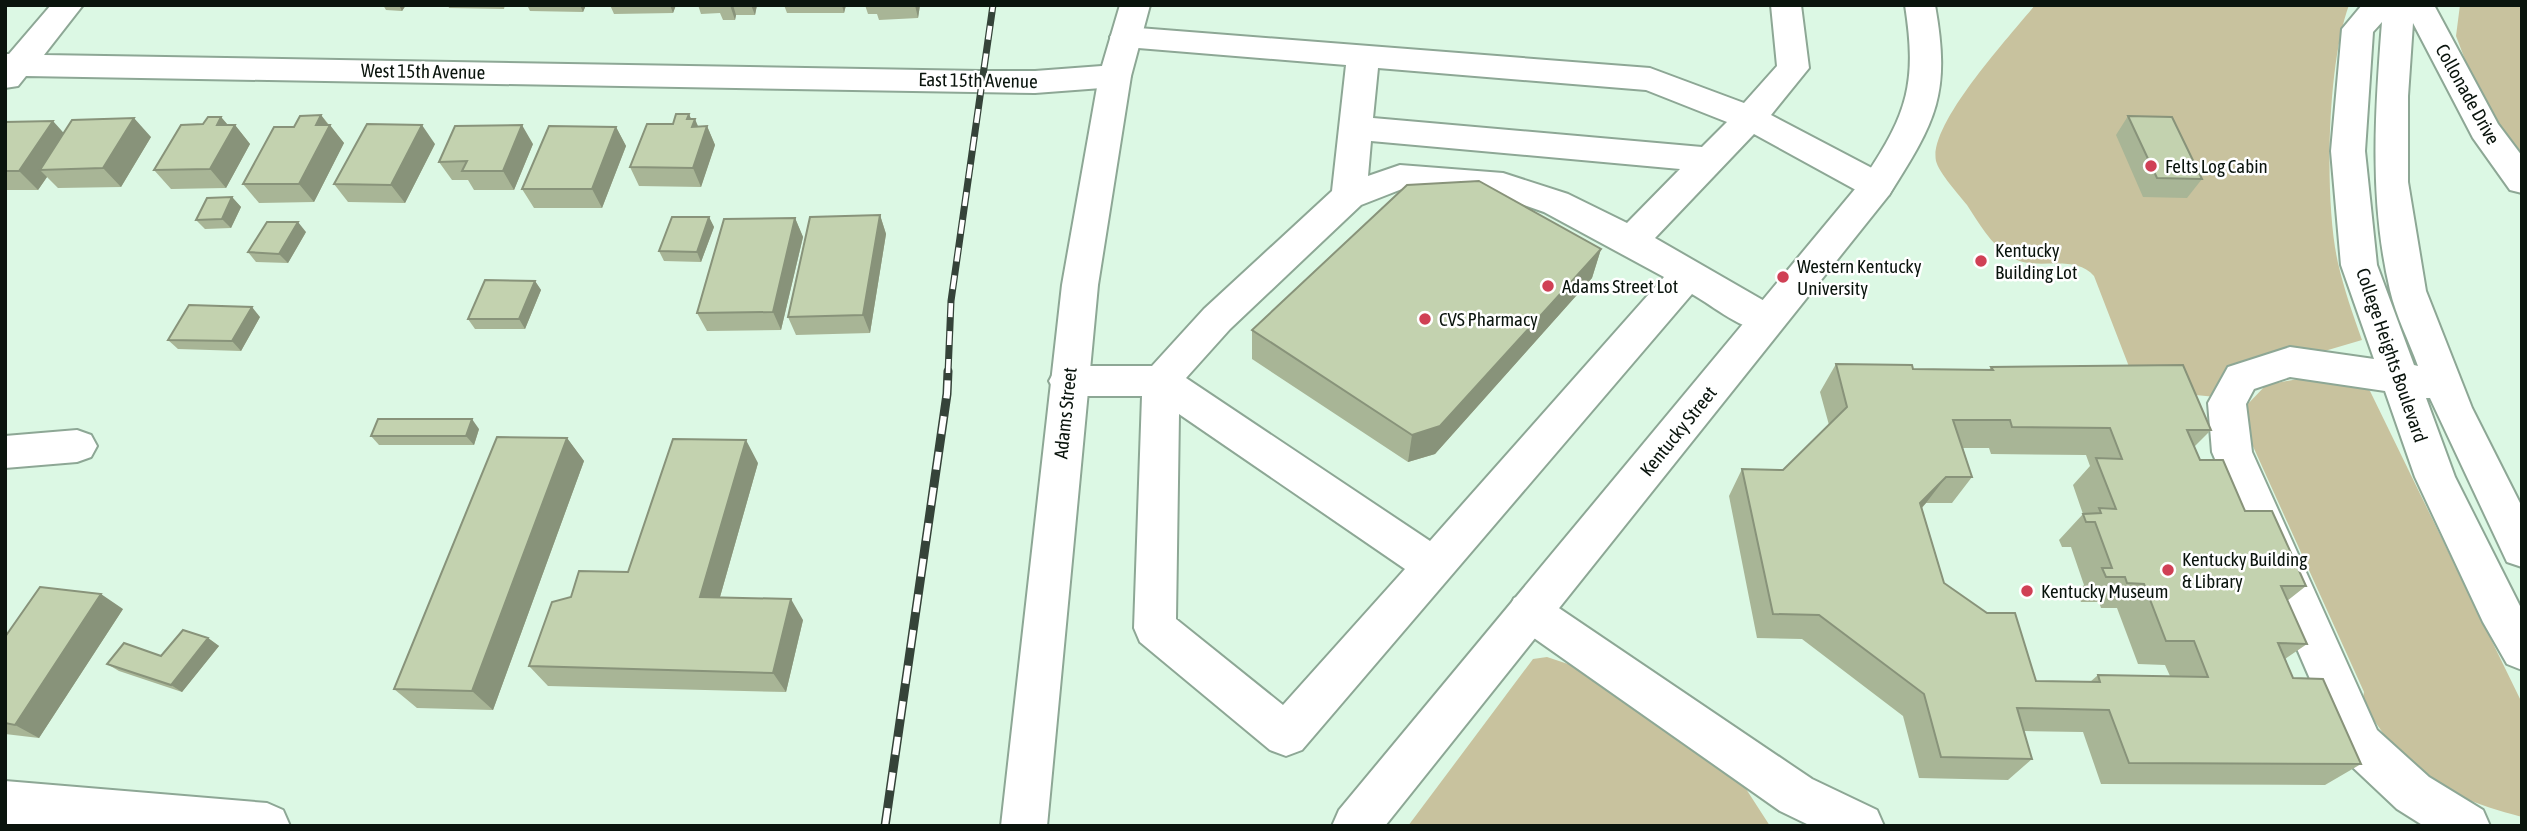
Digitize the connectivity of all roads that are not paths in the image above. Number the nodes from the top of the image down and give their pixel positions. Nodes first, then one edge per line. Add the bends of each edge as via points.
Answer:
1 (68, 5) edge
2 (1135, 5) edge
3 (1786, 5) edge
4 (1920, 5) edge
5 (2380, 5) edge
6 (2394, 5) edge
7 (2419, 5) edge
8 (1126, 37) junction
9 (1363, 56) junction
10 (9, 70) edge
11 (1115, 76) junction
12 (841, 78) joint
13 (1750, 118) junction
14 (1356, 128) junction
15 (1709, 160) junction
16 (2522, 181) edge
17 (1877, 186) junction
18 (1349, 196) junction
19 (1631, 241) junction
20 (1688, 274) junction
21 (1767, 320) junction
22 (2400, 378) junction
23 (1161, 381) junction
24 (1068, 382) junction
25 (2444, 385) junction
26 (77, 446) dead end
27 (5, 452) edge
28 (2522, 549) edge
29 (1434, 566) junction
30 (1529, 611) junction
31 (2522, 650) edge
32 (7, 806) edge
33 (267, 826) edge
34 (1024, 826) edge
35 (1355, 826) edge
36 (1861, 826) edge
37 (2467, 826) edge

1 - 10 street
2 - 8 street, Adams Street
3 - 13 street via 1793,68
4 - 17 street, Kentucky Street via 1927,51 1919,118
5 - 22 street, College Heights Boulevard via 2358,29 2348,151 2359,265
6 - 25 street, College Heights Boulevard via 2398,15 2391,182 2408,292
7 - 16 street, Collonade Drive via 2485,130
8 - 9 street
8 - 11 street, Adams Street
9 - 13 street via 1650,79
9 - 14 street
10 - 12 street, West 15th Avenue
11 - 12 street, East 15th Avenue via 1035,82
11 - 24 street, Adams Street
13 - 15 street
13 - 17 street
14 - 15 street
14 - 18 street
15 - 19 street
17 - 21 street, Kentucky Street
18 - 19 street via 1400,177 1503,186 1556,203
18 - 23 street via 1217,319
19 - 20 street
20 - 21 street
20 - 29 street
21 - 30 street, Kentucky Street
22 - 25 street
22 - 31 street, College Heights Boulevard via 2435,477
22 - 37 street via 2290,362 2241,378 2227,403 2232,452 2361,745 2413,793
23 - 24 street
23 - 29 street
23 - 29 street via 1155,628 1286,736
24 - 34 street, Adams Street
25 - 28 street, College Heights Boulevard
26 - 27 street
30 - 35 street, Kentucky Street
30 - 36 street via 1796,795
32 - 33 street

